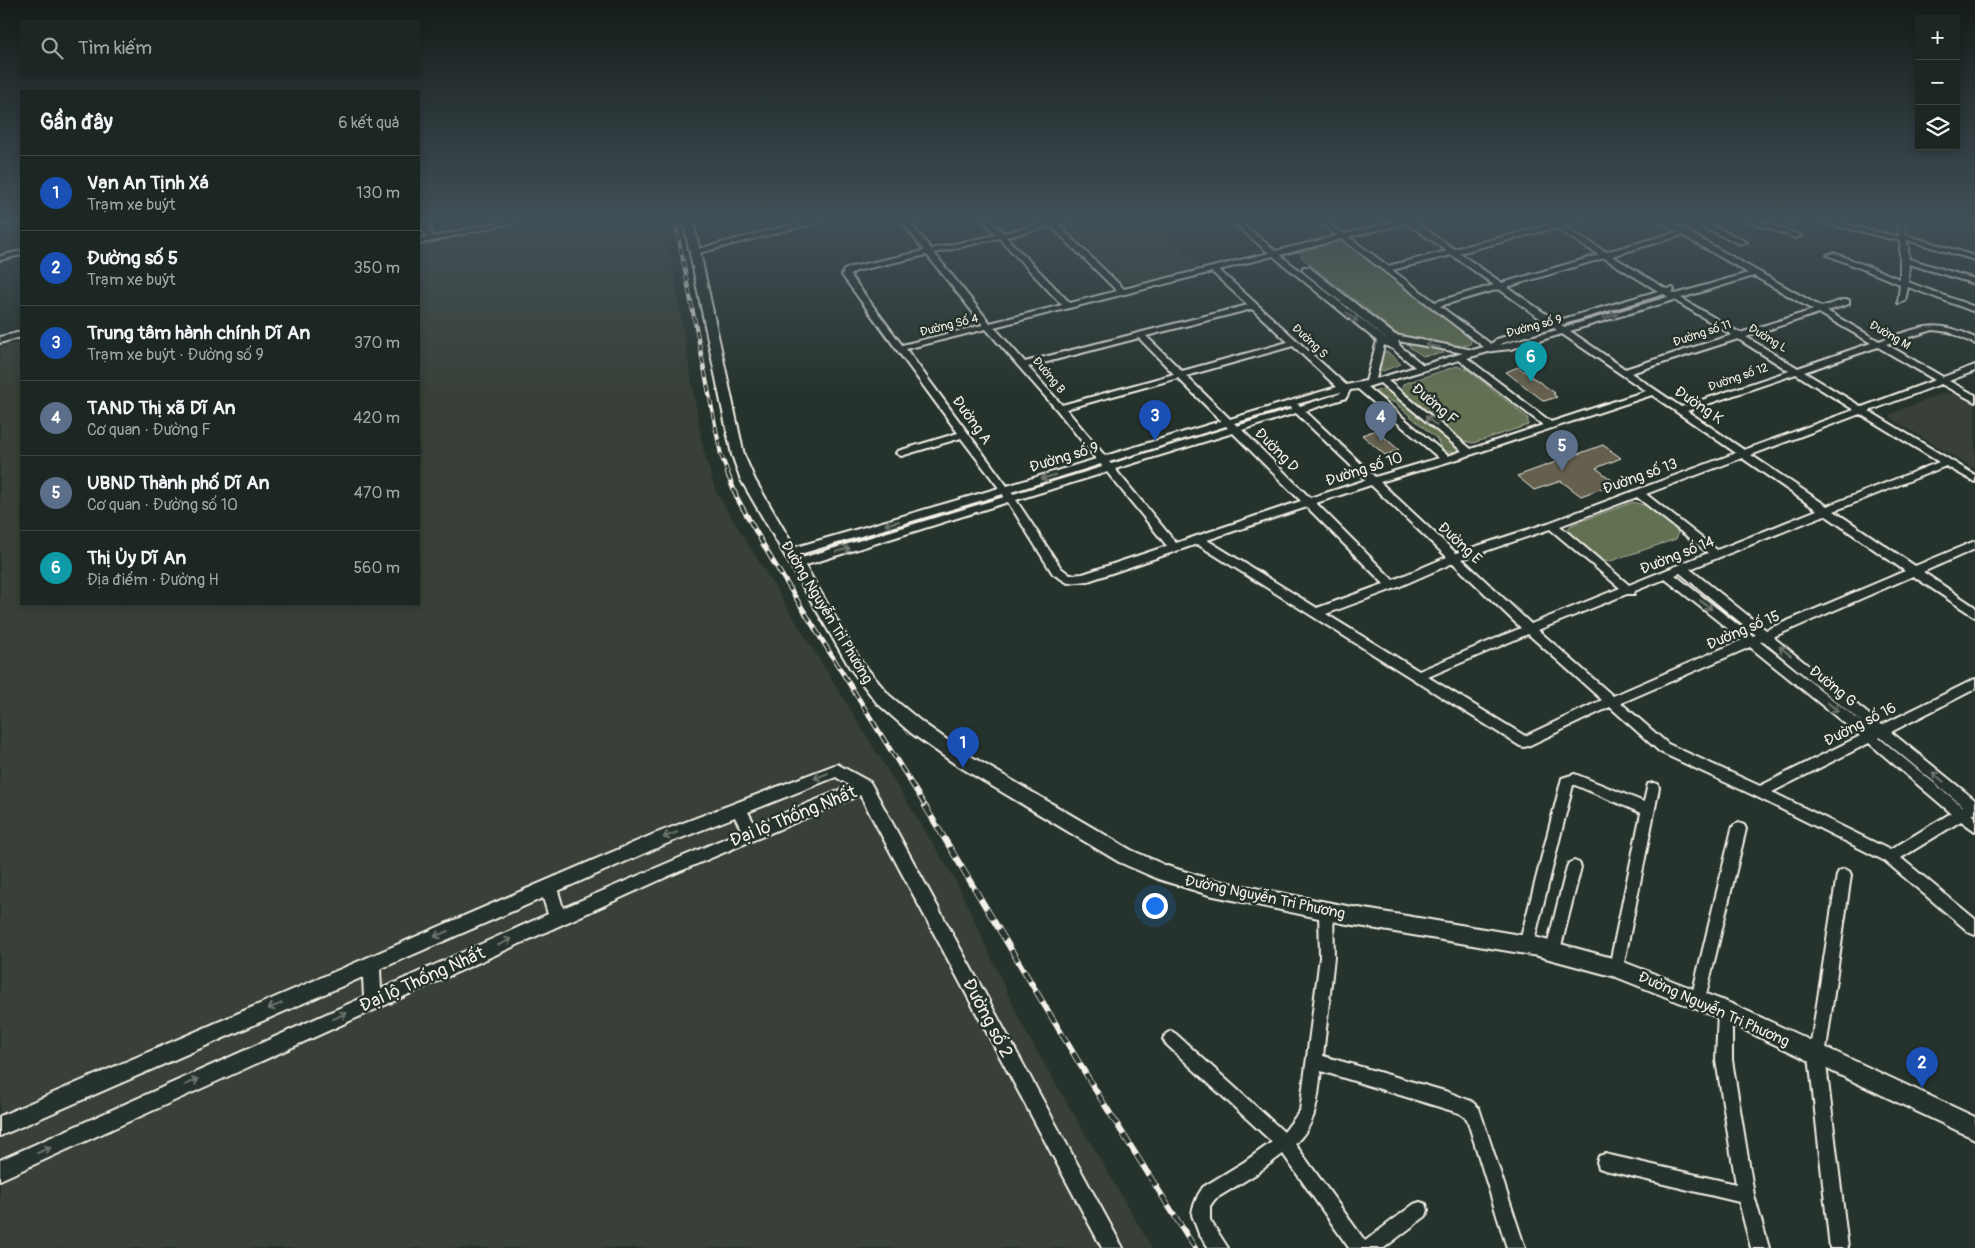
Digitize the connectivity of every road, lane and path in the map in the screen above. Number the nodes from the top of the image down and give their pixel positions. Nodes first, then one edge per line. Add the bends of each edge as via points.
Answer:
1 (701, 278) edge
2 (848, 278) edge
3 (951, 278) edge
4 (1042, 278) edge
5 (1108, 278) edge
6 (1176, 278) edge
7 (1223, 278) edge
8 (1305, 278) edge
9 (1317, 278) edge
10 (1399, 278) edge
11 (1492, 278) edge
12 (1530, 278) edge
13 (1644, 278) edge
14 (1710, 278) edge
15 (1737, 278) edge
16 (1765, 278) edge
17 (1882, 278) edge
18 (1905, 278) edge
19 (1963, 278) edge
20 (1975, 282) edge
21 (1503, 286) junction
22 (1904, 288) junction
23 (1665, 291) junction
24 (1122, 292) junction
25 (1674, 296) junction
26 (1901, 301) dead end
27 (1846, 302) dead end
28 (1435, 305) junction
29 (1068, 306) junction
30 (1255, 306) junction
31 (1819, 310) junction
32 (1975, 310) edge
33 (1975, 316) edge
34 (1555, 324) junction
35 (989, 327) junction
36 (1564, 331) junction
37 (20, 335) edge
38 (1738, 335) junction
39 (1141, 336) junction
40 (1392, 337) junction
41 (0, 340) edge
42 (1381, 340) junction
43 (1975, 341) edge
44 (1294, 343) junction
45 (1881, 343) junction
46 (1396, 347) junction
47 (901, 348) junction
48 (1491, 348) junction
49 (1475, 353) junction
50 (1461, 357) junction
51 (1024, 365) junction
52 (1421, 368) junction
53 (1975, 368) edge
54 (1796, 370) junction
55 (1624, 372) junction
56 (1180, 375) junction
57 (1382, 380) junction
58 (1943, 381) junction
59 (1365, 385) junction
60 (1346, 390) junction
61 (1653, 392) junction
62 (1975, 399) edge
63 (1294, 406) junction
64 (1060, 408) junction
65 (1860, 409) junction
66 (1680, 410) junction
67 (1231, 425) junction
68 (1550, 426) junction
69 (964, 434) junction
70 (1469, 452) junction
71 (901, 453) dead end
72 (1744, 454) junction
73 (1446, 459) junction
74 (1947, 462) junction
75 (1105, 464) junction
76 (1975, 479) edge
77 (1372, 481) junction
78 (1638, 493) junction
79 (1007, 495) junction
80 (1310, 503) junction
81 (1828, 511) junction
82 (1552, 525) junction
83 (1199, 540) junction
84 (1975, 545) edge
85 (1174, 548) junction
86 (1717, 555) junction
87 (793, 558) junction
88 (1454, 558) junction
89 (1683, 569) junction
90 (1916, 572) junction
91 (1668, 575) junction
92 (1084, 578) joint
93 (1392, 585) junction
94 (1630, 591) junction
95 (1316, 613) junction
96 (1975, 613) edge
97 (1529, 629) junction
98 (1766, 636) junction
99 (1753, 642) junction
100 (1418, 676) junction
101 (1975, 684) edge
102 (1610, 702) junction
103 (1883, 730) junction
104 (1870, 737) junction
105 (864, 787) junction
106 (1653, 788) dead end
107 (1760, 792) junction
108 (1974, 807) edge
109 (739, 808) junction
110 (1649, 810) junction
111 (1960, 813) junction
112 (1975, 825) edge
113 (1738, 830) dead end
114 (752, 833) junction
115 (1890, 857) junction
116 (1574, 868) dead end
117 (1844, 875) dead end
118 (549, 888) junction
119 (1326, 911) junction
120 (558, 918) junction
121 (1975, 928) edge
122 (1526, 945) junction
123 (1552, 950) junction
124 (371, 965) junction
125 (1616, 968) junction
126 (1698, 999) junction
127 (372, 1001) junction
128 (1725, 1011) junction
129 (1171, 1039) dead end
130 (1818, 1056) junction
131 (1316, 1062) junction
132 (0, 1126) edge
133 (1975, 1128) edge
134 (1285, 1142) junction
135 (1605, 1162) dead end
136 (0, 1170) edge
137 (1746, 1195) junction
138 (1420, 1210) dead end
139 (1113, 1248) edge
140 (1219, 1248) edge
141 (1359, 1248) edge
142 (1370, 1248) edge
143 (1516, 1248) edge
144 (1760, 1248) edge
145 (1839, 1248) edge

1 - 87 main road, Đường Nguyễn Tri Phương via 738,455 748,480
2 - 47 street, Đường A
3 - 35 street, Đường B
4 - 29 street
5 - 24 street
6 - 24 street, Đường Số 4
7 - 30 street, Đường S
8 -> 42 street
9 - 40 street
10 - 28 street
11 - 21 street, Đường K
12 - 21 street
13 - 23 street, Đường L
14 - 23 street, Đường số 9
15 - 25 street, Đường số 9
16 - 31 street, Đường M
17 - 22 street
18 - 22 street
19 - 20 street
21 - 28 street
21 - 34 street, Đường K
22 - 26 street
22 - 32 street
22 - 33 street
23 - 25 street, Đường L
23 - 34 street, Đường số 9
24 - 29 street, Đường Số 4
36 -> 25 street, Đường số 9
25 - 38 street, Đường L
27 - 31 street, Đường số 11
28 - 48 street
29 - 35 street, Đường Số 4
30 - 39 street
30 - 44 street, Đường S
31 - 38 street, Đường số 11
31 - 45 street, Đường M
34 - 36 street, Đường K
34 - 48 street, Đường số 9
35 - 47 street, Đường Số 4
35 - 51 street, Đường B
36 - 48 street, Đường số 9 via 1508,347
36 - 55 street, Đường K
37 - 41 street
38 - 54 street, Đường L
38 - 55 street, Đường số 11
39 - 51 street
39 - 56 street, Đường D
40 - 46 street
49 -> 40 street
42 - 46 street
42 - 59 street
43 - 45 street, Đường số 12 via 1953,329 1935,327
44 - 56 street
44 - 60 street, Đường S
45 - 54 street, Đường số 12
45 - 58 street, Đường M
46 - 52 street
47 - 69 street, Đường A
48 - 49 street, Đường số 9
49 - 50 street, Đường số 9
50 - 52 street, Đường số 9
50 - 68 street
51 - 64 street, Đường B
52 - 57 street, Đường số 9
53 - 58 street, Đường số 13
54 - 65 street, Đường L
54 - 66 street, Đường số 12
55 - 61 street, Đường K
56 - 64 street
56 - 67 street, Đường D
57 - 59 street, Đường số 9
70 -> 57 street, Đường F
58 - 62 street, Đường M
58 - 65 street, Đường số 13
59 - 60 street, Đường số 9
59 - 73 street
60 - 63 street, Đường số 9 via 1343,396
61 - 66 street, Đường K
61 - 68 street, Đường số 10
63 - 67 street, Đường số 9
63 - 77 street, Đường E
64 - 75 street, Đường B
65 - 72 street, Đường số 13
65 - 74 street, Đường L
66 - 72 street, Đường K
67 - 75 street, Đường số 9
67 - 80 street, Đường D
68 - 70 street, Đường số 10
69 - 71 street
69 - 79 street, Đường A
70 - 73 street, Đường số 10
72 - 78 street, Đường số 13
72 - 81 street, Đường K
73 - 77 street, Đường số 10
74 - 76 street, Đường L
74 - 81 street, Đường số 14
75 - 79 street, Đường số 9
75 - 85 street, Đường B
77 - 80 street, Đường số 10
77 - 88 street, Đường E
78 - 82 street, Đường số 13
78 - 86 street
79 - 87 street, Đường số 9
79 - 92 street, Đường A via 1058,571 1068,579
80 - 83 street, Đường số 10
80 - 93 street, Đường D
81 - 86 street, Đường số 14
81 - 90 street, Đường K
82 - 88 street, Đường số 13
82 - 94 street
83 - 85 street, Đường số 10
83 - 95 street
84 - 90 street, Đường số 15
85 - 92 street, Đường số 10
86 - 89 street, Đường số 14
87 - 119 main road, Đường Nguyễn Tri Phương via 855,664 873,688 917,728 961,759 1140,863 1209,887
88 - 93 street, Đường số 13
88 - 97 street, Đường E
89 - 91 street, Đường số 14
89 - 98 street, Đường G
90 - 96 street, Đường K
90 - 98 street, Đường số 15
91 - 94 street, Đường số 14
91 -> 99 street, Đường G
93 - 95 street, Đường số 13
94 - 97 street, Đường số 14
95 - 100 street
97 - 100 street, Đường số 14
97 - 102 street, Đường E
98 - 99 street, Đường số 15
103 -> 98 street, Đường G
99 - 102 street, Đường số 15
99 -> 104 street, Đường G
100 - 102 street, Đường số 15 via 1524,742
101 - 103 street, Đường số 16
102 - 107 street, Đường E via 1664,748
103 - 104 street, Đường số 16
108 -> 103 street, Đường G
104 - 107 street, Đường số 16
104 - 111 street, Đường G
105 -> 109 street, Đại lộ Thống Nhất via 837,770
105 - 114 street, Đại lộ Thống Nhất
105 - 139 street, Đường số 2
106 - 110 street
107 - 115 street, Đường E
108 - 111 street
109 - 114 street
109 -> 118 street, Đại lộ Thống Nhất
110 - 122 street via 1575,779 1567,782
110 - 125 street
111 - 112 street, Đường G
111 - 115 street
113 - 126 street
114 - 120 street, Đại lộ Thống Nhất
115 - 121 street, Đường E
116 - 123 street
117 - 130 street
118 - 120 street
118 -> 124 street, Đại lộ Thống Nhất
119 - 122 main road, Đường Nguyễn Tri Phương
119 - 131 street via 1327,957
127 -> 120 street, Đại lộ Thống Nhất
122 - 123 main road, Đường Nguyễn Tri Phương
123 - 125 main road, Đường Nguyễn Tri Phương
124 - 127 street
124 -> 132 street, Đại lộ Thống Nhất
125 - 126 main road, Đường Nguyễn Tri Phương
126 - 128 main road, Đường Nguyễn Tri Phương
136 -> 127 street, Đại lộ Thống Nhất
128 - 130 main road, Đường Nguyễn Tri Phương
128 - 137 street via 1724,1060
129 - 134 street
130 - 133 main road, Đường Nguyễn Tri Phương
130 - 145 street
131 - 134 street via 1308,1113 1304,1123
131 - 143 street via 1448,1100 1473,1114
134 - 140 street via 1202,1202 1199,1210 1202,1222
134 - 141 street
135 - 137 street
137 - 144 street
138 - 142 street

